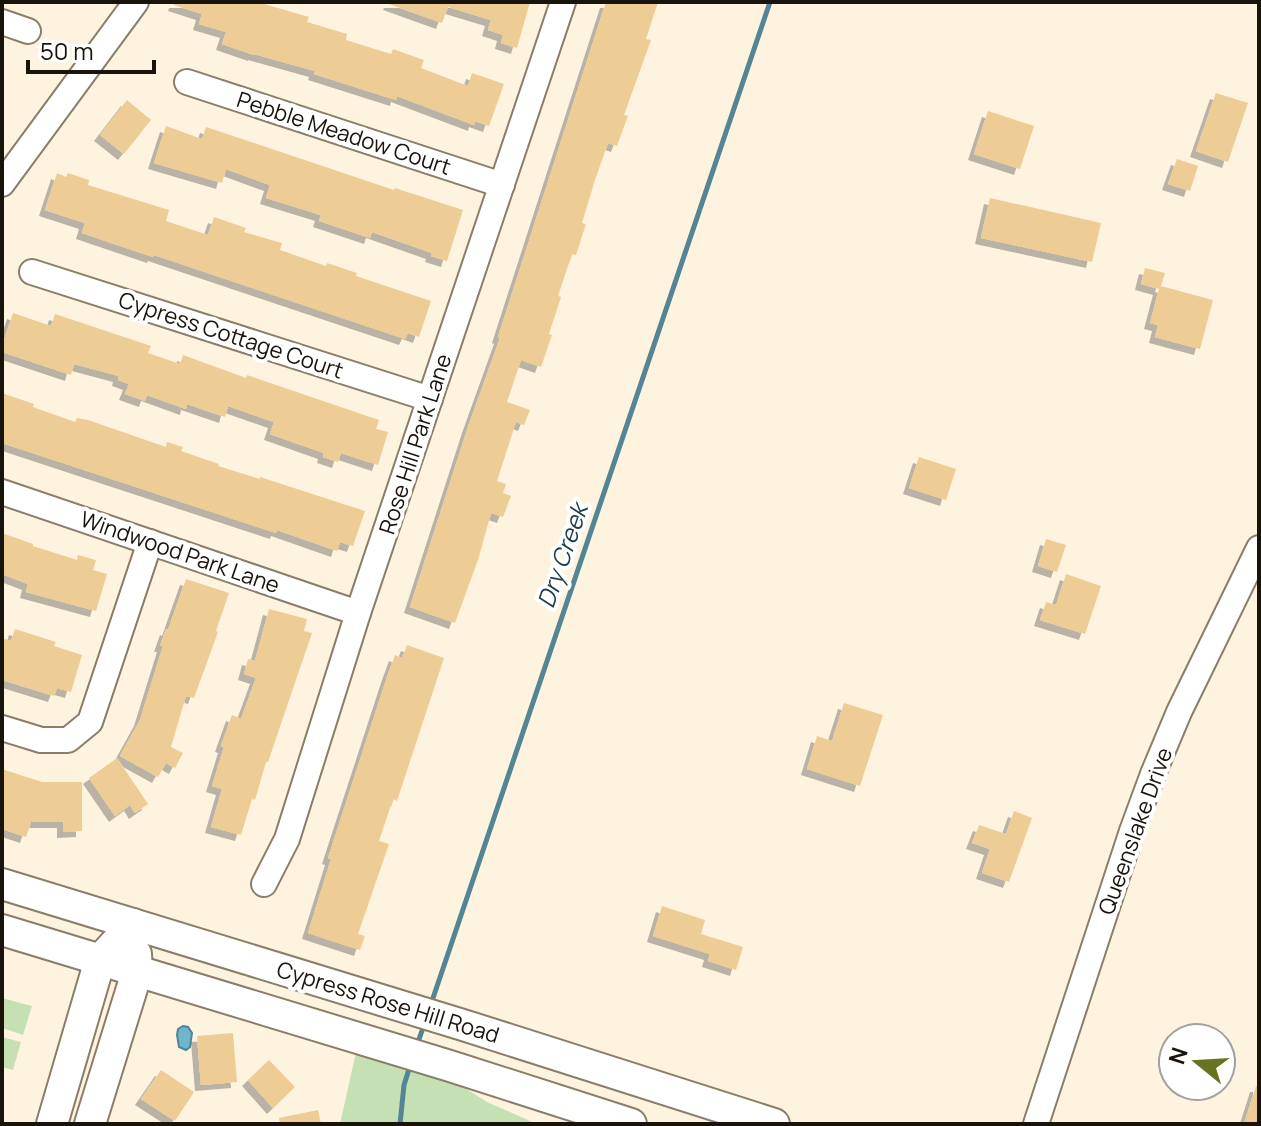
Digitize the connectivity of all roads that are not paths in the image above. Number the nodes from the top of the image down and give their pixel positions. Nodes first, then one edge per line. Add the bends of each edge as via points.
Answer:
1 (136, 2) edge
2 (563, 2) edge
3 (2, 22) edge
4 (28, 31) dead end
5 (187, 82) dead end
6 (2, 184) edge
7 (502, 185) junction
8 (32, 272) dead end
9 (430, 399) junction
10 (2, 492) edge
11 (150, 542) junction
12 (1259, 548) edge
13 (358, 613) junction
14 (2, 728) edge
15 (2, 884) edge
16 (264, 884) dead end
17 (133, 924) junction
18 (2, 930) edge
19 (100, 960) junction
20 (137, 972) junction
21 (52, 1124) edge
22 (90, 1124) edge
23 (631, 1124) edge
24 (774, 1124) edge
25 (1036, 1124) edge

1 - 6 street
2 - 7 street, Rose Hill Park Lane
3 - 4 street
5 - 7 street, Pebble Meadow Court
7 - 9 street, Rose Hill Park Lane
8 - 9 street, Cypress Cottage Court
9 - 13 street, Rose Hill Park Lane
10 - 11 street, Windwood Park Lane
11 - 13 street, Windwood Park Lane
11 - 14 street via 90,722 68,740 41,740
12 - 25 street, Queenslake Drive via 1153,774
13 - 16 street, Rose Hill Park Lane via 287,839
15 - 17 main road, Cypress Rose Hill Road
17 - 19 main road
17 - 20 main road
17 - 24 main road, Cypress Rose Hill Road
18 - 19 main road, Cypress Rose Hill Road
19 - 20 main road, Cypress Rose Hill Road
19 - 21 main road
20 - 22 main road
20 - 23 main road, Cypress Rose Hill Road

